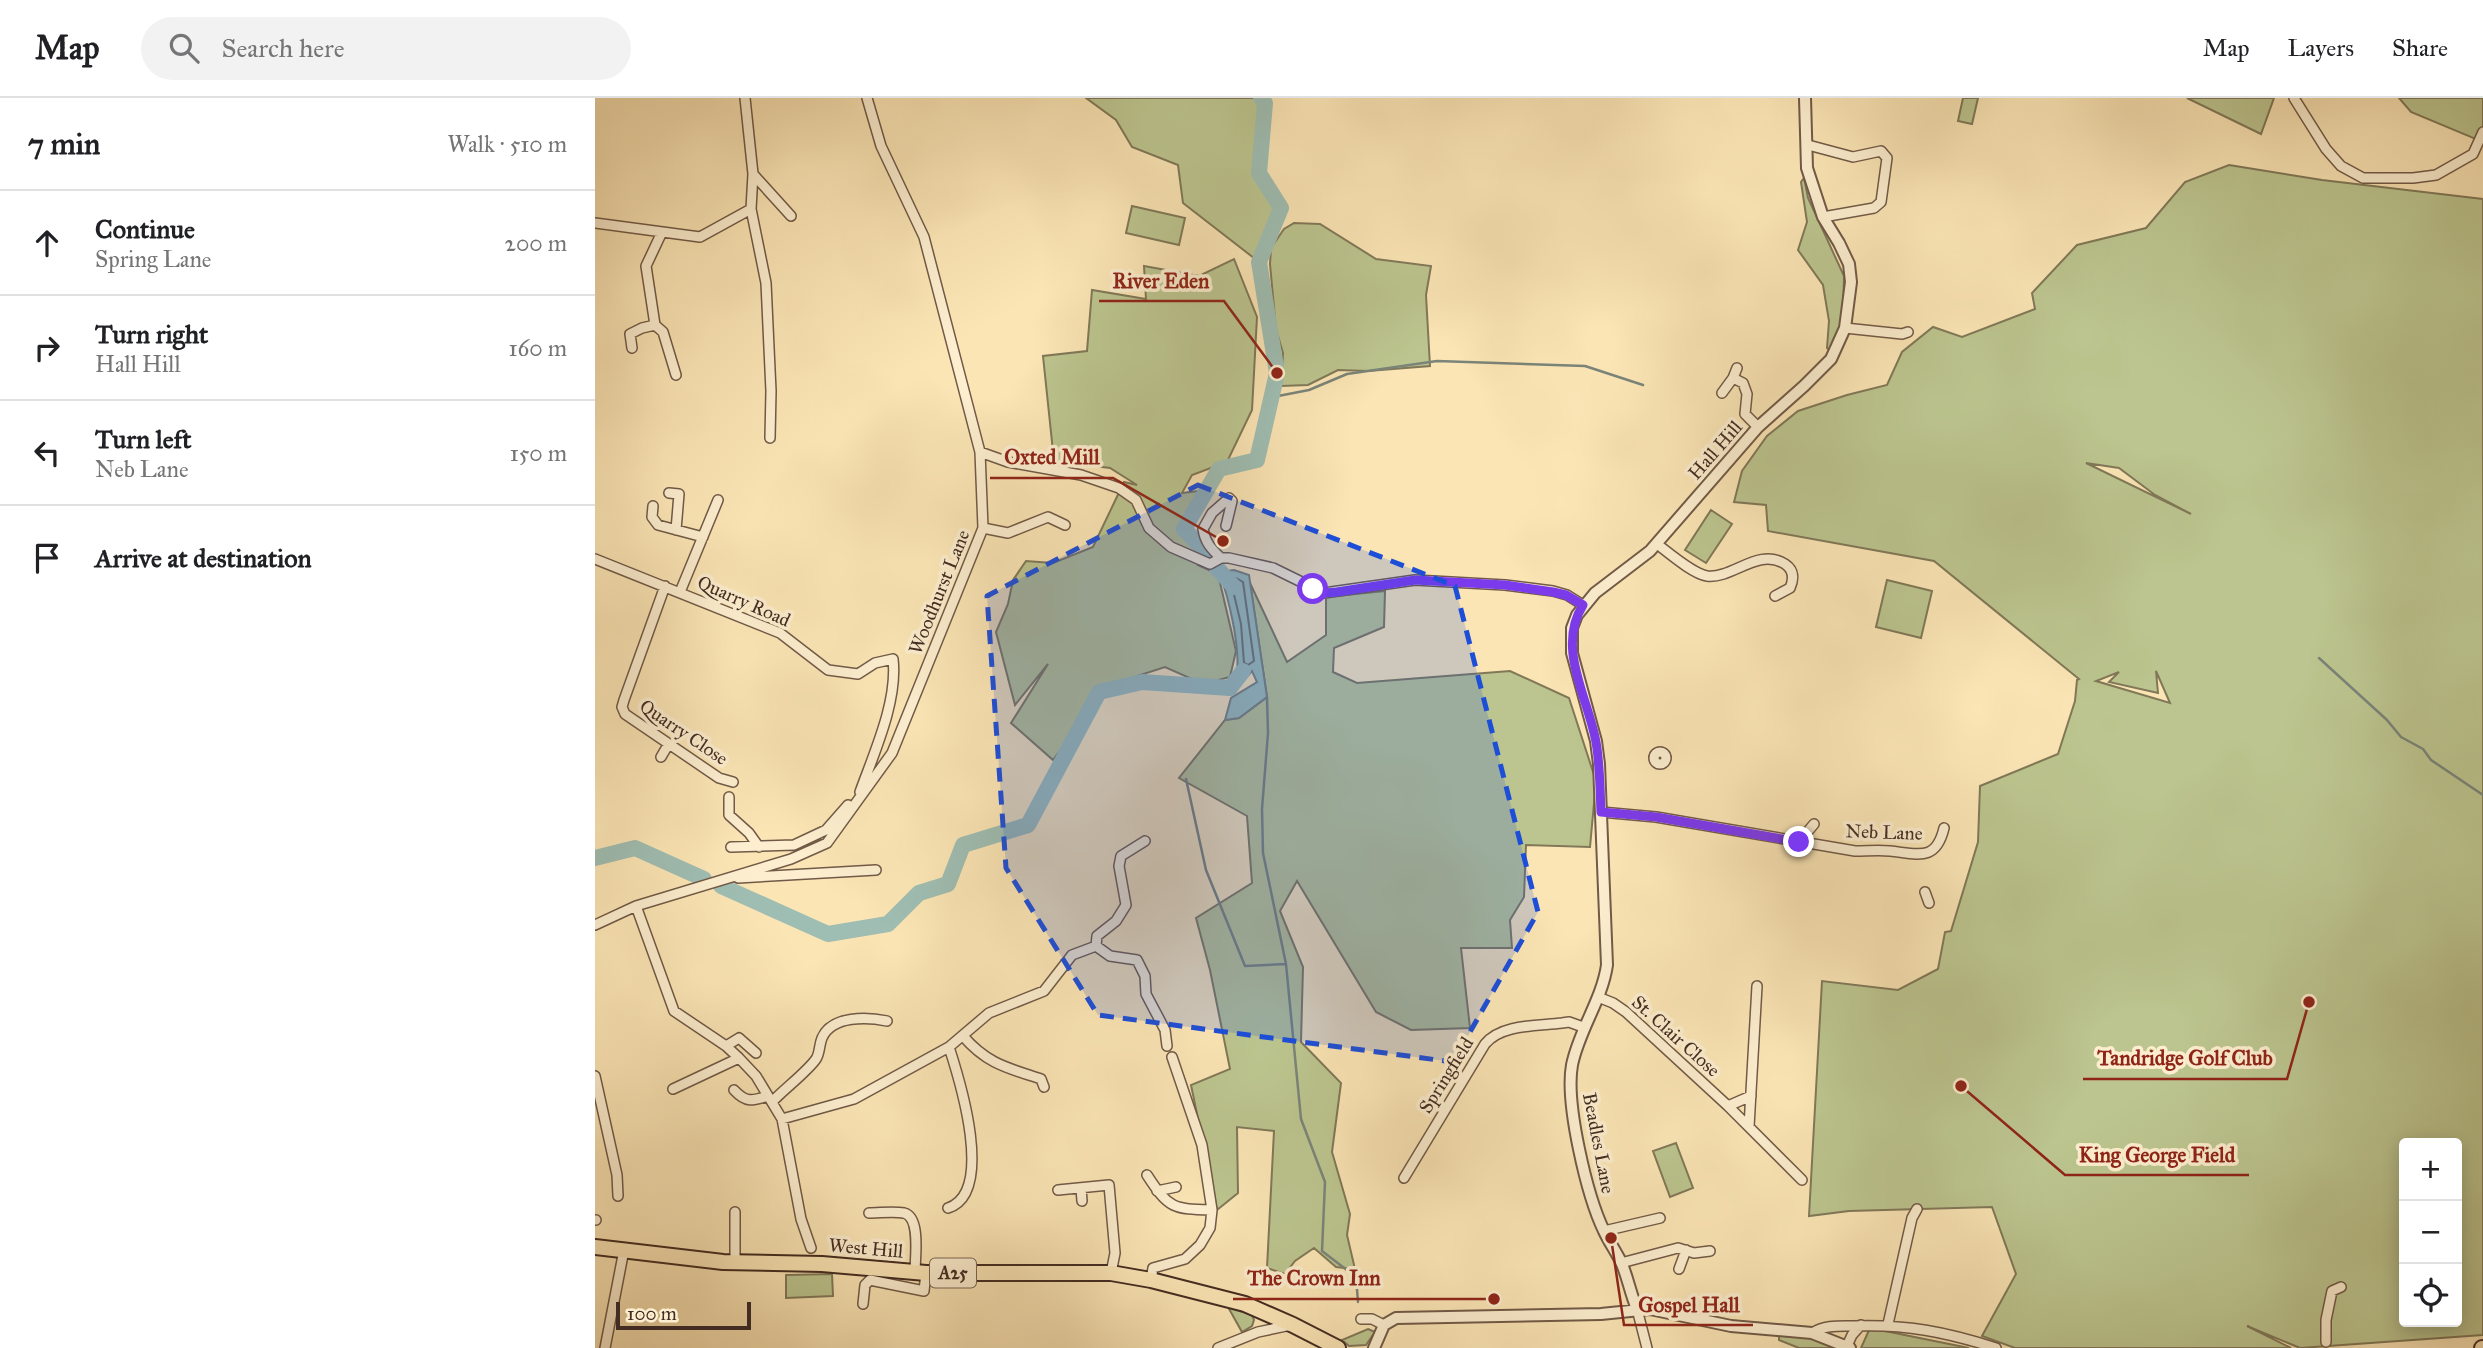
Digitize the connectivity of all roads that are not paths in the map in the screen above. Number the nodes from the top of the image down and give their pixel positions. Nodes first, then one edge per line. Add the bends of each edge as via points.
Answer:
1 (745, 98) edge
2 (867, 98) edge
3 (1805, 98) edge
4 (2294, 98) edge
5 (2483, 132) edge
6 (1808, 145) junction
7 (753, 174) junction
8 (751, 209) junction
9 (791, 216) dead end
10 (1823, 217) junction
11 (595, 223) edge
12 (661, 232) junction
13 (656, 325) junction
14 (1845, 328) junction
15 (1908, 332) dead end
16 (632, 348) dead end
17 (1737, 368) dead end
18 (676, 375) dead end
19 (1733, 378) junction
20 (1722, 393) dead end
21 (1758, 427) junction
22 (770, 438) dead end
23 (980, 452) junction
24 (669, 493) dead end
25 (718, 500) dead end
26 (653, 506) dead end
27 (1065, 525) dead end
28 (1227, 526) dead end
29 (983, 528) junction
30 (676, 530) junction
31 (703, 537) junction
32 (1657, 544) junction
33 (1221, 558) junction
34 (595, 559) edge
35 (665, 586) junction
36 (680, 592) junction
37 (1775, 596) dead end
38 (1583, 605) junction
39 (668, 745) junction
40 (661, 757) dead end
41 (733, 782) dead end
42 (861, 791) junction
43 (729, 797) dead end
44 (857, 801) junction
45 (1601, 812) junction
46 (1814, 824) dead end
47 (1944, 828) dead end
48 (1145, 841) dead end
49 (1799, 842) junction
50 (759, 847) junction
51 (731, 848) dead end
52 (876, 870) dead end
53 (723, 879) junction
54 (1925, 892) dead end
55 (1929, 903) dead end
56 (636, 906) junction
57 (595, 925) edge
58 (1096, 946) junction
59 (1757, 986) dead end
60 (1598, 997) junction
61 (887, 1021) dead end
62 (1583, 1027) junction
63 (963, 1036) junction
64 (726, 1046) junction
65 (1167, 1046) dead end
66 (950, 1047) junction
67 (756, 1053) dead end
68 (1172, 1057) dead end
69 (739, 1058) junction
70 (595, 1076) edge
71 (1044, 1079) dead end
72 (673, 1089) dead end
73 (734, 1090) dead end
74 (1751, 1096) junction
75 (770, 1099) junction
76 (1728, 1106) junction
77 (782, 1119) junction
78 (1749, 1127) junction
79 (1147, 1175) dead end
80 (1404, 1178) dead end
81 (1802, 1180) dead end
82 (1176, 1187) dead end
83 (1081, 1188) junction
84 (1058, 1190) dead end
85 (1157, 1191) junction
86 (618, 1196) dead end
87 (1081, 1201) dead end
88 (948, 1209) dead end
89 (1917, 1209) dead end
90 (1212, 1210) junction
91 (735, 1212) dead end
92 (869, 1213) dead end
93 (1660, 1218) dead end
94 (1604, 1231) junction
95 (595, 1247) edge
96 (811, 1248) dead end
97 (624, 1250) junction
98 (1686, 1250) junction
99 (1710, 1251) dead end
100 (734, 1262) junction
101 (1621, 1263) junction
102 (1679, 1269) dead end
103 (920, 1272) junction
104 (1111, 1273) junction
105 (1151, 1280) junction
106 (2341, 1287) dead end
107 (863, 1304) dead end
108 (1637, 1309) junction
109 (1268, 1313) junction
110 (1361, 1319) dead end
111 (1888, 1324) junction
112 (1293, 1325) junction
113 (1384, 1325) junction
114 (1861, 1325) junction
115 (1260, 1331) junction
116 (1812, 1332) junction
117 (2326, 1342) dead end
118 (1372, 1347) edge
119 (1848, 1347) edge
120 (605, 1348) edge
121 (1218, 1348) edge
122 (1338, 1348) edge
123 (1647, 1348) edge
124 (1996, 1348) edge

1 - 7 street
2 - 23 street, Woodhurst Lane via 881,146 924,237
3 - 6 street, Hall Hill
4 - 5 street via 2326,149 2341,166 2364,178 2436,175 2473,154
6 - 10 street, Hall Hill via 1807,168
6 - 10 street via 1853,157 1881,151 1888,158 1881,202 1874,208
7 - 8 street
7 - 9 street
8 - 12 street via 700,237
8 - 22 street via 766,283
10 - 14 street, Hall Hill via 1849,264
11 - 12 street
12 - 13 street via 646,265
13 - 16 street via 627,332
13 - 18 street via 663,332
14 - 15 street
14 - 21 street, Hall Hill via 1831,359
17 - 19 street
19 - 20 street
19 - 21 street via 1742,383 1747,394 1745,414
21 - 32 street, Hall Hill
23 - 29 street, Woodhurst Lane
23 - 33 street via 1119,488 1136,499 1149,528 1171,547 1210,564
24 - 30 street via 679,494
25 - 31 street
26 - 30 street via 652,517 658,525
27 - 29 street via 1048,517 1008,533
28 - 33 street via 1229,498 1203,529 1210,549
29 - 44 street, Woodhurst Lane via 892,753
30 - 31 street
31 - 36 street
32 - 37 street via 1703,576 1760,560 1784,563 1793,579 1790,588
32 - 38 street, Hall Hill
33 - 38 street via 1273,568 1324,593 1415,580 1553,592
34 - 35 street, Quarry Road
35 - 36 street, Quarry Road
35 - 39 street, Quarry Close via 622,707 630,719
36 - 42 street, Quarry Road via 780,633 828,670 858,674 893,659 885,722
38 - 45 street, Hall Hill via 1571,641 1596,741
39 - 40 street
39 - 41 street, Quarry Close
42 - 44 street, Quarry Road
42 - 50 street via 825,830 794,845
43 - 50 street via 729,815
44 - 53 street, Woodhurst Lane via 827,843
45 - 49 street, Neb Lane
45 - 60 street, Beadles Lane via 1607,965
46 - 49 street
47 - 49 street, Neb Lane via 1941,841 1926,854 1855,851
48 - 58 street via 1121,856 1126,905 1116,921 1097,936
50 - 51 street
52 - 53 street
53 - 56 street, Woodhurst Lane
54 - 55 street
56 - 57 street, Woodhurst Lane
56 - 64 street via 674,1011
58 - 63 street via 1072,955 1044,991 989,1013
58 - 65 street via 1110,956 1137,960
59 - 74 street, St. Clair Close
60 - 62 street, Beadles Lane
60 - 76 street, St. Clair Close via 1626,1012
61 - 75 street via 857,1018 826,1032 815,1060
62 - 80 street, Springfield via 1569,1022 1492,1036
62 - 94 street, Beadles Lane via 1573,1061 1571,1093 1589,1191
63 - 66 street
63 - 71 street via 995,1064
64 - 67 street via 739,1038
64 - 69 street
66 - 77 street via 854,1099
66 - 88 street via 972,1153 966,1194
68 - 90 street via 1202,1145
69 - 72 street
69 - 75 street
70 - 86 street
73 - 75 street via 749,1101
74 - 76 street
74 - 78 street, St. Clair Close
75 - 77 street
76 - 78 street, St. Clair Close
77 - 96 street
78 - 81 street, St. Clair Close
79 - 85 street
82 - 85 street
83 - 84 street
83 - 87 street
83 - 104 street via 1109,1185 1115,1253
85 - 90 street via 1179,1209
89 - 111 street
90 - 105 street via 1210,1228 1200,1245 1185,1259 1153,1268
91 - 100 street
92 - 103 street via 914,1214
93 - 94 street
94 - 101 street, Beadles Lane
95 - 97 main road, A25
97 - 100 main road, West Hill / A25
97 - 120 street
98 - 99 street
98 - 101 street via 1678,1248
98 - 102 street
100 - 103 main road, West Hill / A25
101 - 108 street, Beadles Lane
103 - 104 main road, West Hill / A25
103 - 107 street via 924,1291 870,1280 865,1284
104 - 105 main road, West Hill / A25
105 - 109 main road, West Hill / A25
106 - 117 street via 2332,1291 2329,1300
108 - 113 street via 1601,1314 1396,1318
108 - 116 street via 1731,1325
108 - 123 street
109 - 112 main road, A25
109 - 115 street
110 - 113 street
111 - 114 street
111 - 124 street via 1954,1334
112 - 115 street
112 - 122 main road, A25
113 - 118 street
114 - 116 street via 1823,1326
114 - 119 street
115 - 121 street
116 - 119 street

